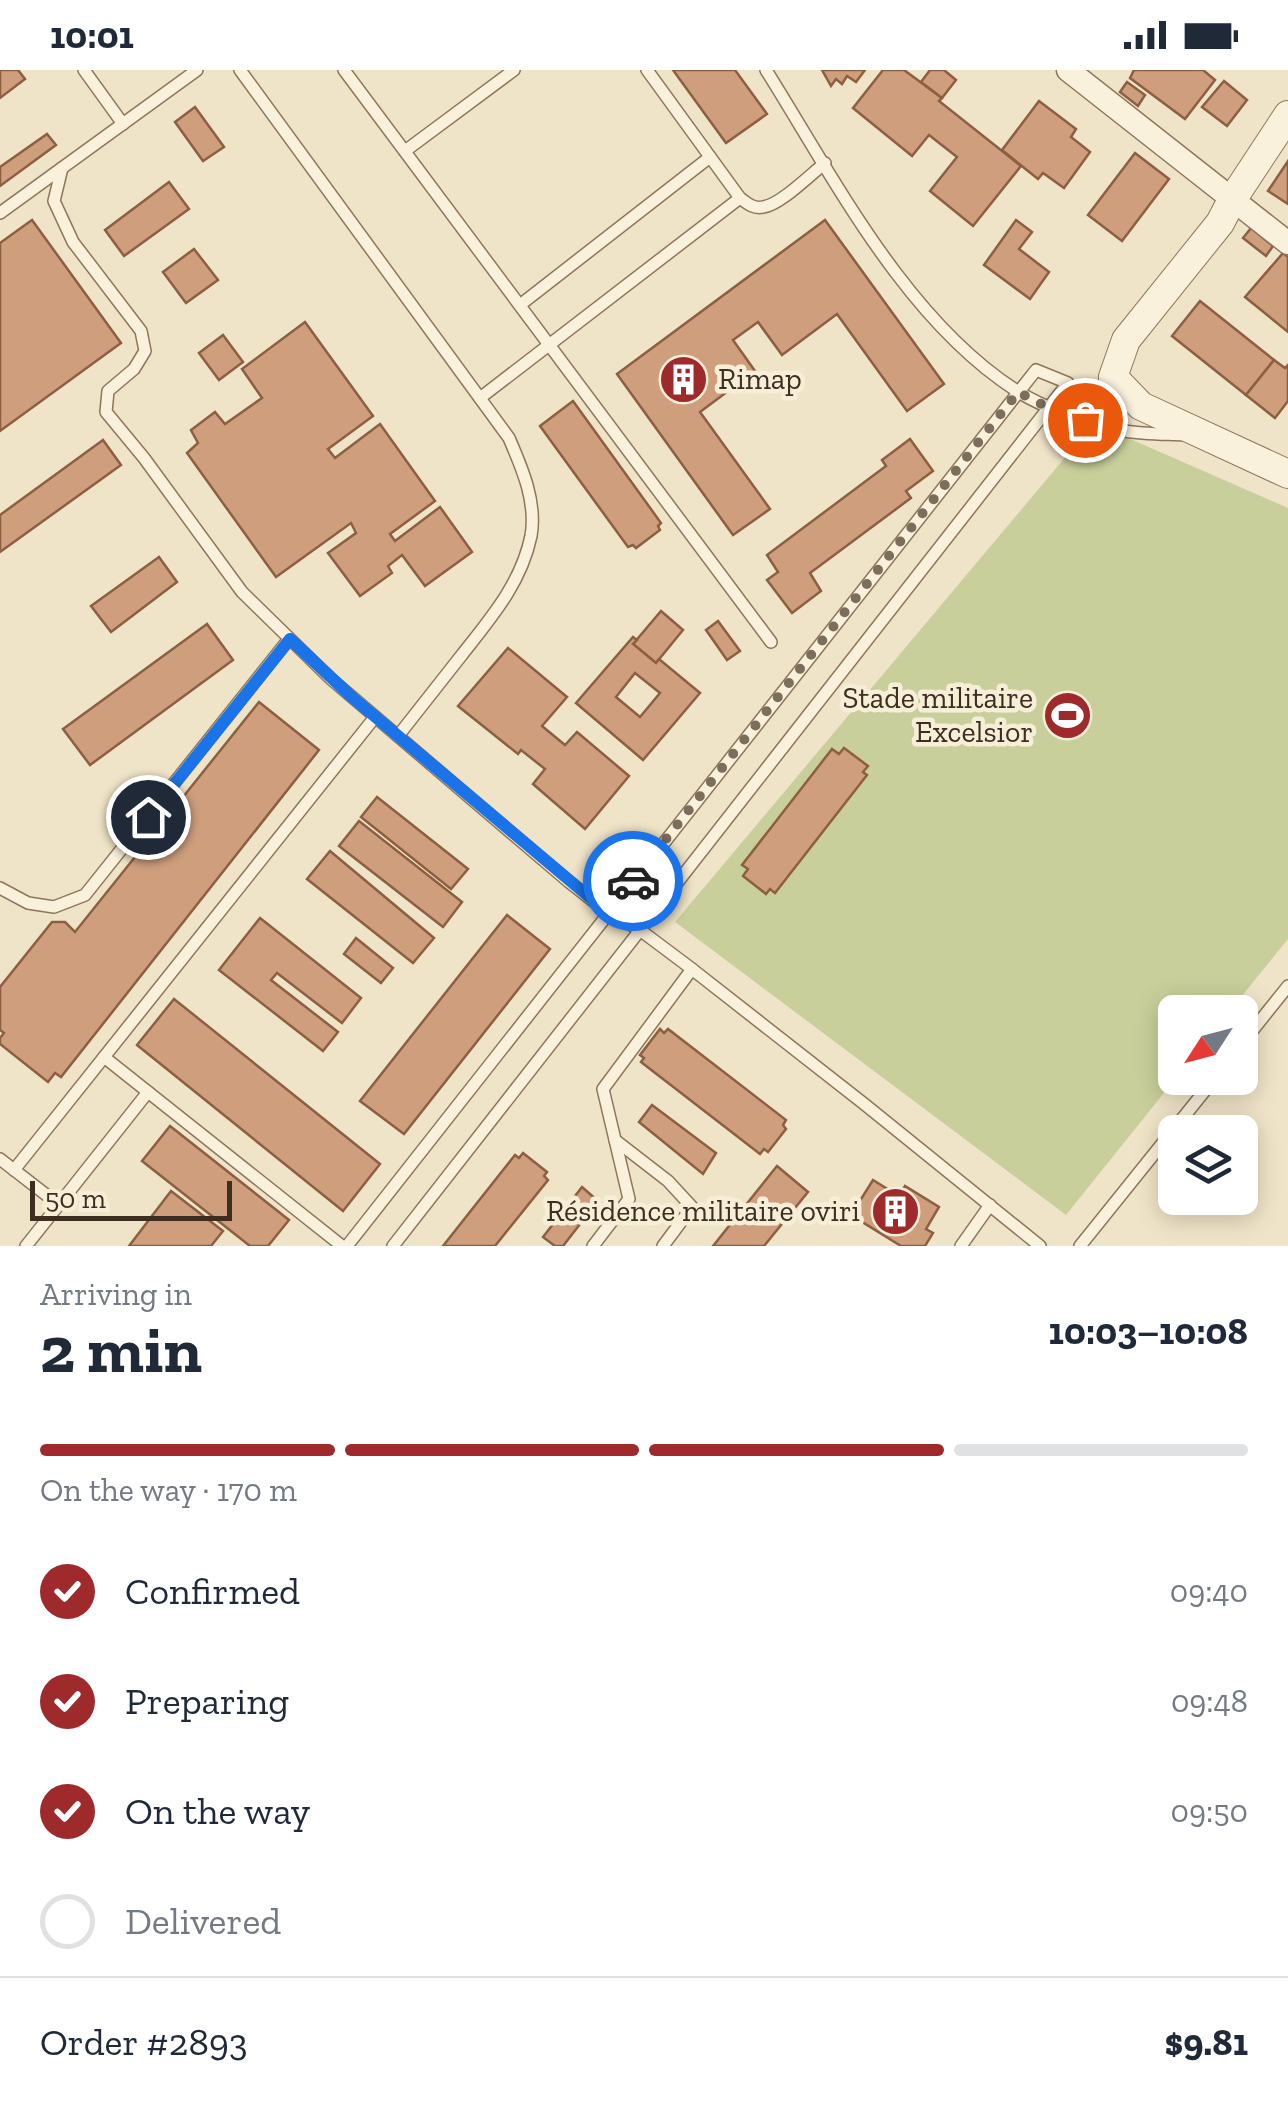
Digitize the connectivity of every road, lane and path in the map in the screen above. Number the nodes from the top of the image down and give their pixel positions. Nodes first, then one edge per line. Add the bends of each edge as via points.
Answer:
1 (84, 70) edge
2 (196, 70) edge
3 (240, 70) edge
4 (344, 70) edge
5 (514, 70) edge
6 (647, 70) edge
7 (766, 70) edge
8 (1068, 70) edge
9 (1288, 115) edge
10 (123, 124) junction
11 (405, 151) junction
12 (710, 157) junction
13 (825, 164) junction
14 (62, 168) junction
15 (740, 198) junction
16 (1232, 200) junction
17 (0, 214) edge
18 (1288, 243) edge
19 (520, 306) junction
20 (550, 344) junction
21 (1018, 392) junction
22 (480, 398) junction
23 (1049, 408) junction
24 (1202, 434) junction
25 (1288, 474) edge
26 (290, 639) junction
27 (771, 642) dead end
28 (375, 717) junction
29 (398, 736) junction
30 (0, 888) edge
31 (609, 912) junction
32 (640, 930) junction
33 (692, 969) junction
34 (1288, 986) edge
35 (1258, 1024) edge
36 (104, 1057) junction
37 (148, 1092) junction
38 (1201, 1095) edge
39 (614, 1139) junction
40 (0, 1159) edge
41 (14, 1170) junction
42 (58, 1204) junction
43 (990, 1205) junction
44 (26, 1246) edge
45 (344, 1246) edge
46 (393, 1246) edge
47 (593, 1246) edge
48 (663, 1246) edge
49 (961, 1246) edge
50 (1040, 1246) edge
51 (1080, 1246) edge

1 - 10 lane
2 - 10 lane
3 - 22 lane
4 - 11 lane
5 - 11 lane
6 - 12 lane
7 - 13 lane
8 - 16 street
9 - 16 street
10 - 14 lane
11 - 19 lane
12 - 15 lane
12 - 19 lane
13 - 15 lane via 764,207
13 - 21 lane via 904,285 957,342
14 - 17 lane
14 - 26 lane via 54,201 73,242 141,330 145,351 108,391 106,412 242,592
15 - 20 lane
16 - 18 street
16 - 24 street via 1126,340 1113,377 1141,406
19 - 20 lane
20 - 22 lane
20 - 27 lane
21 - 23 lane
21 - 23 lane via 1036,370 1068,383
21 - 31 lane
22 - 29 lane via 523,470 531,534 499,609
23 - 24 lane via 1120,431
23 - 32 lane
24 - 25 street
26 - 28 lane
26 - 30 lane via 85,895 54,906 28,903
28 - 29 lane
28 - 36 lane
29 - 31 lane
31 - 32 lane
31 - 45 lane
32 - 33 lane
32 - 46 lane
33 - 39 lane via 603,1088
33 - 43 lane
34 - 35 lane
36 - 37 lane
36 - 41 lane
37 - 42 lane
37 - 45 lane
38 - 51 lane
39 - 47 lane via 628,1199
39 - 48 lane via 692,1207
40 - 41 lane
41 - 42 lane
42 - 44 lane
43 - 49 lane
43 - 50 lane

